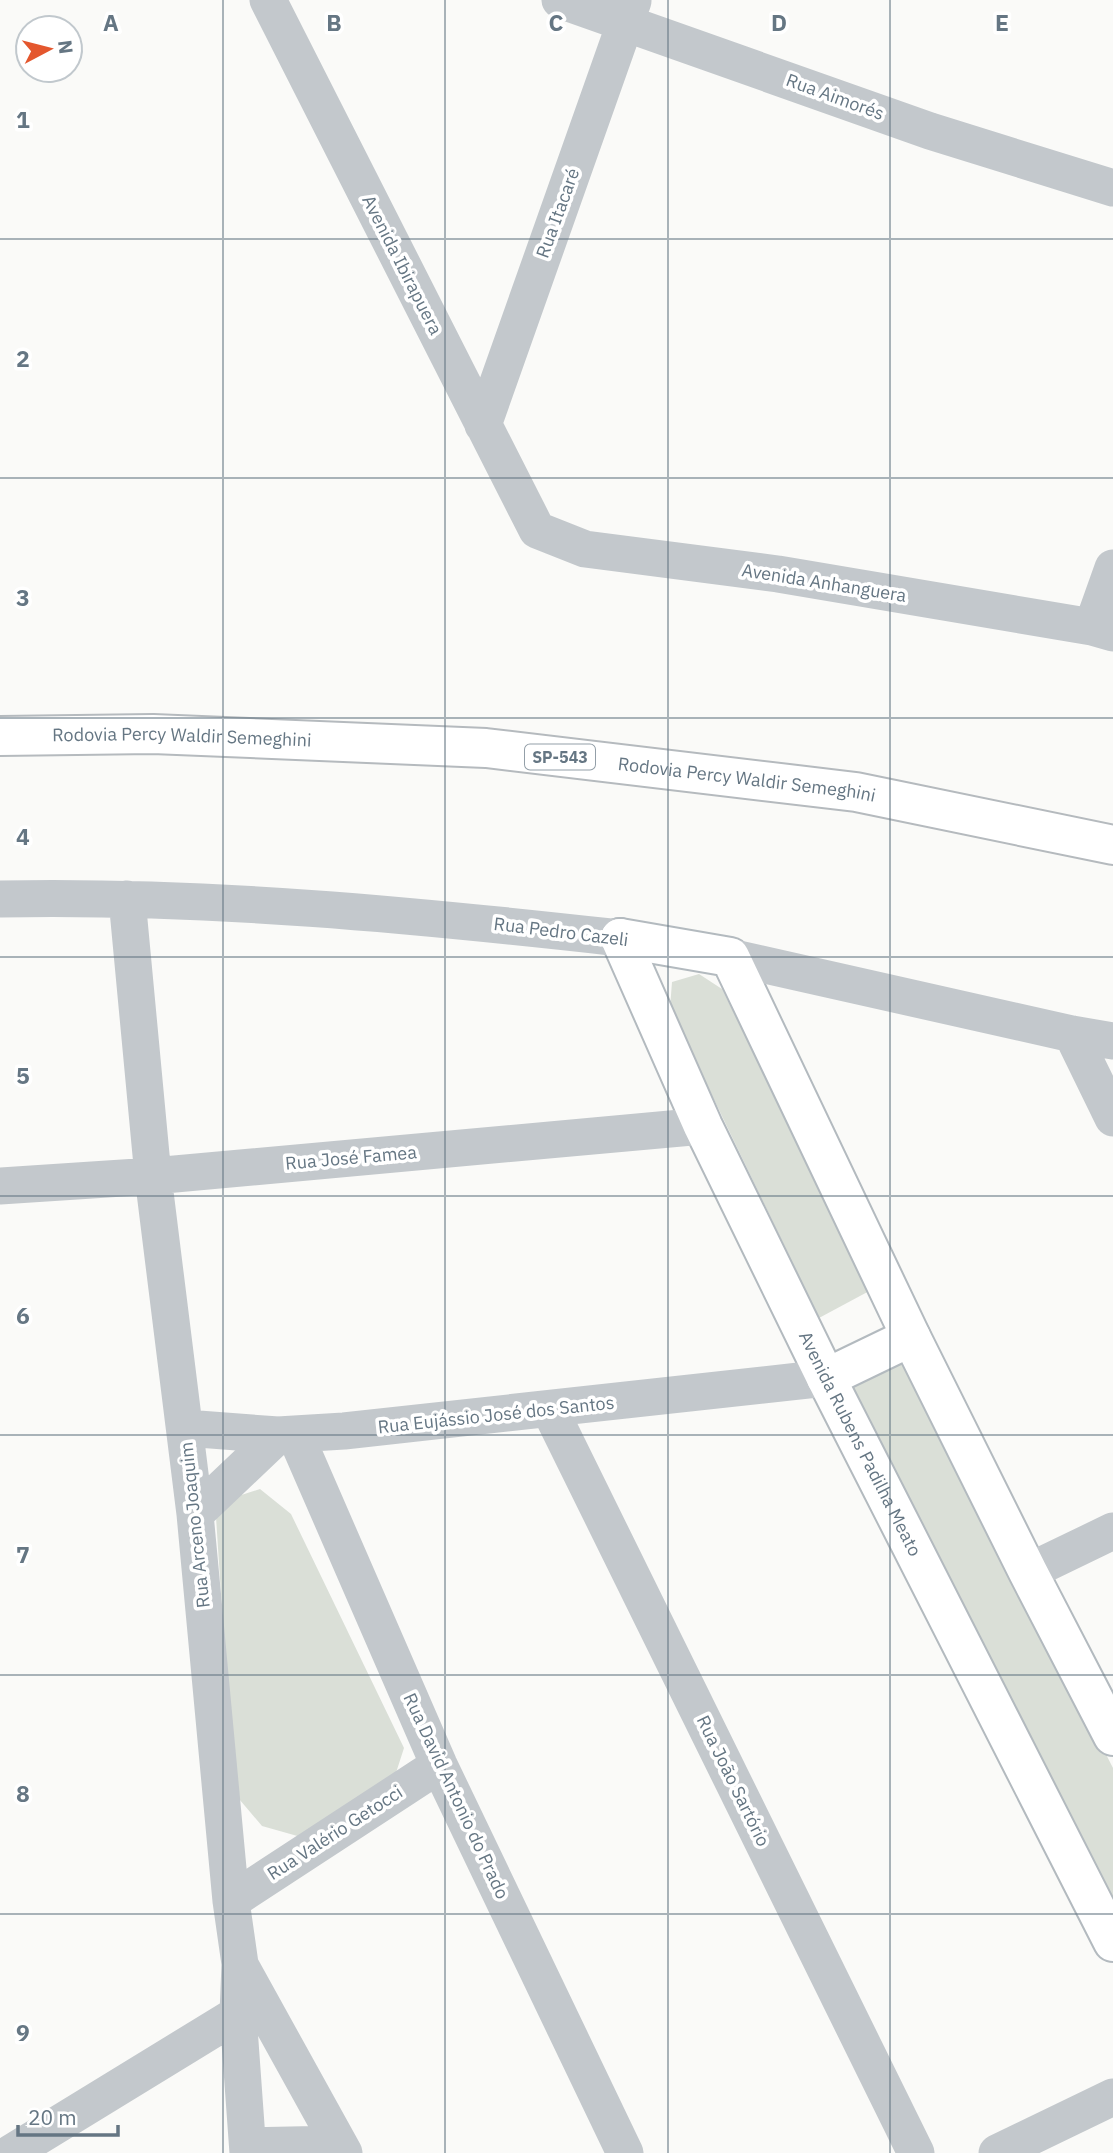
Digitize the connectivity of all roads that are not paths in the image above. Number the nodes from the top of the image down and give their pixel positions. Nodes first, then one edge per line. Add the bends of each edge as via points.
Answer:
1 (268, 0) edge
2 (560, 0) edge
3 (629, 12) edge
4 (1113, 188) edge
5 (482, 425) junction
6 (537, 530) joint
7 (1113, 568) edge
8 (1103, 630) edge
9 (0, 736) edge
10 (1113, 845) edge
11 (0, 899) edge
12 (127, 899) junction
13 (620, 938) junction
14 (730, 957) junction
15 (1072, 1034) junction
16 (1113, 1041) edge
17 (1113, 1118) edge
18 (703, 1126) junction
19 (153, 1176) junction
20 (0, 1186) edge
21 (911, 1337) junction
22 (826, 1378) junction
23 (550, 1410) junction
24 (185, 1428) junction
25 (287, 1435) junction
26 (195, 1514) junction
27 (1113, 1531) edge
28 (1028, 1572) junction
29 (1113, 1736) edge
30 (439, 1765) junction
31 (231, 1901) junction
32 (1113, 1942) edge
33 (240, 1964) junction
34 (238, 2014) junction
35 (1113, 2097) edge
36 (0, 2138) edge
37 (341, 2149) edge
38 (248, 2150) edge
39 (2, 2153) edge
40 (11, 2153) edge
41 (625, 2153) edge
42 (916, 2153) edge
43 (997, 2153) edge

1 - 5 street, Avenida Ibirapuera
2 - 3 street, Rua Aimorés
3 - 4 street, Rua Aimorés via 930,131
3 - 5 street, Rua Itacaré
5 - 6 street, Avenida Ibirapuera
6 - 8 street, Avenida Anhanguera via 585,549 778,574
7 - 8 street
9 - 10 main road, Rodovia Percy Waldir Semeghini / SP-543 via 153,734 486,748 856,792
11 - 12 street, Rua Pedro Cazeli
12 - 13 street, Rua Pedro Cazeli via 416,916
12 - 19 street, Rua Arceno Joaquim
13 - 14 main road, Rua Pedro Cazeli
13 - 18 main road, Avenida Rubens Padilha Meato
14 - 15 street, Rua Pedro Cazeli
14 - 21 main road
15 - 16 street, Rua Pedro Cazeli
15 - 17 street
18 - 19 street, Rua José Famea
18 - 22 main road, Avenida Rubens Padilha Meato
19 - 20 street, Rua José Famea
19 - 24 street, Rua Arceno Joaquim
21 - 22 main road
21 - 28 main road
22 - 23 street, Rua Eujássio José dos Santos
22 - 32 main road, Avenida Rubens Padilha Meato
23 - 25 street, Rua Eujássio José dos Santos
23 - 42 street, Rua João Sartório
24 - 25 street, Rua Eujássio José dos Santos
24 - 26 street, Rua Arceno Joaquim
25 - 26 street
25 - 30 street, Rua David Antonio do Prado
26 - 31 street, Rua Arceno Joaquim
27 - 28 street
28 - 29 main road
30 - 31 street, Rua Valério Getocci
30 - 41 street, Rua David Antonio do Prado
31 - 33 street, Rua Arceno Joaquim
33 - 34 street, Rua Arceno Joaquim
33 - 37 street
34 - 38 street, Rua Arceno Joaquim
34 - 40 street
35 - 43 street
36 - 39 street
37 - 38 street

